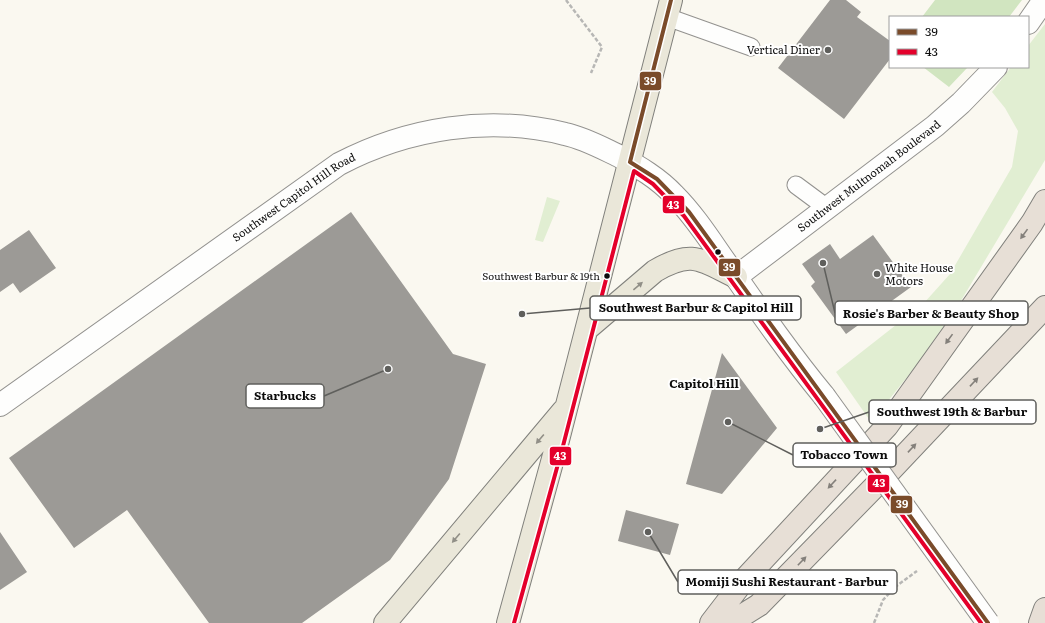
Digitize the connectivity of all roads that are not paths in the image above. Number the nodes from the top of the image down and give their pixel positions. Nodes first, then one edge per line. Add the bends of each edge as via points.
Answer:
1 (1044, 0) edge
2 (669, 8) edge
3 (1029, 22) edge
4 (751, 47) dead end
5 (995, 68) edge
6 (630, 162) junction
7 (796, 185) dead end
8 (1045, 201) edge
9 (827, 208) junction
10 (736, 277) junction
11 (1045, 307) edge
12 (587, 329) junction
13 (0, 405) edge
14 (565, 409) junction
15 (1045, 609) edge
16 (385, 623) edge
17 (508, 623) edge
18 (711, 623) edge
19 (730, 623) edge
20 (988, 623) edge
21 (1040, 623) edge

1 - 3 street
2 - 4 lane
2 - 6 main road
5 - 9 street, Southwest Multnomah Boulevard via 935,126
6 - 10 street, Southwest Capitol Hill Road via 657,179 674,195
6 - 12 main road
6 - 13 street, Southwest Capitol Hill Road via 597,145 565,134 502,126 451,127 381,145 339,164
7 - 9 lane
8 -> 18 highway via 1032,223 887,426 744,580
9 - 10 street, Southwest Multnomah Boulevard
12 -> 10 main road via 655,271 688,257 702,260
10 - 20 street, Southwest Capitol Hill Road, bridge
19 -> 11 highway via 759,605
12 - 14 main road
14 -> 16 main road
14 - 17 main road
15 - 21 highway

